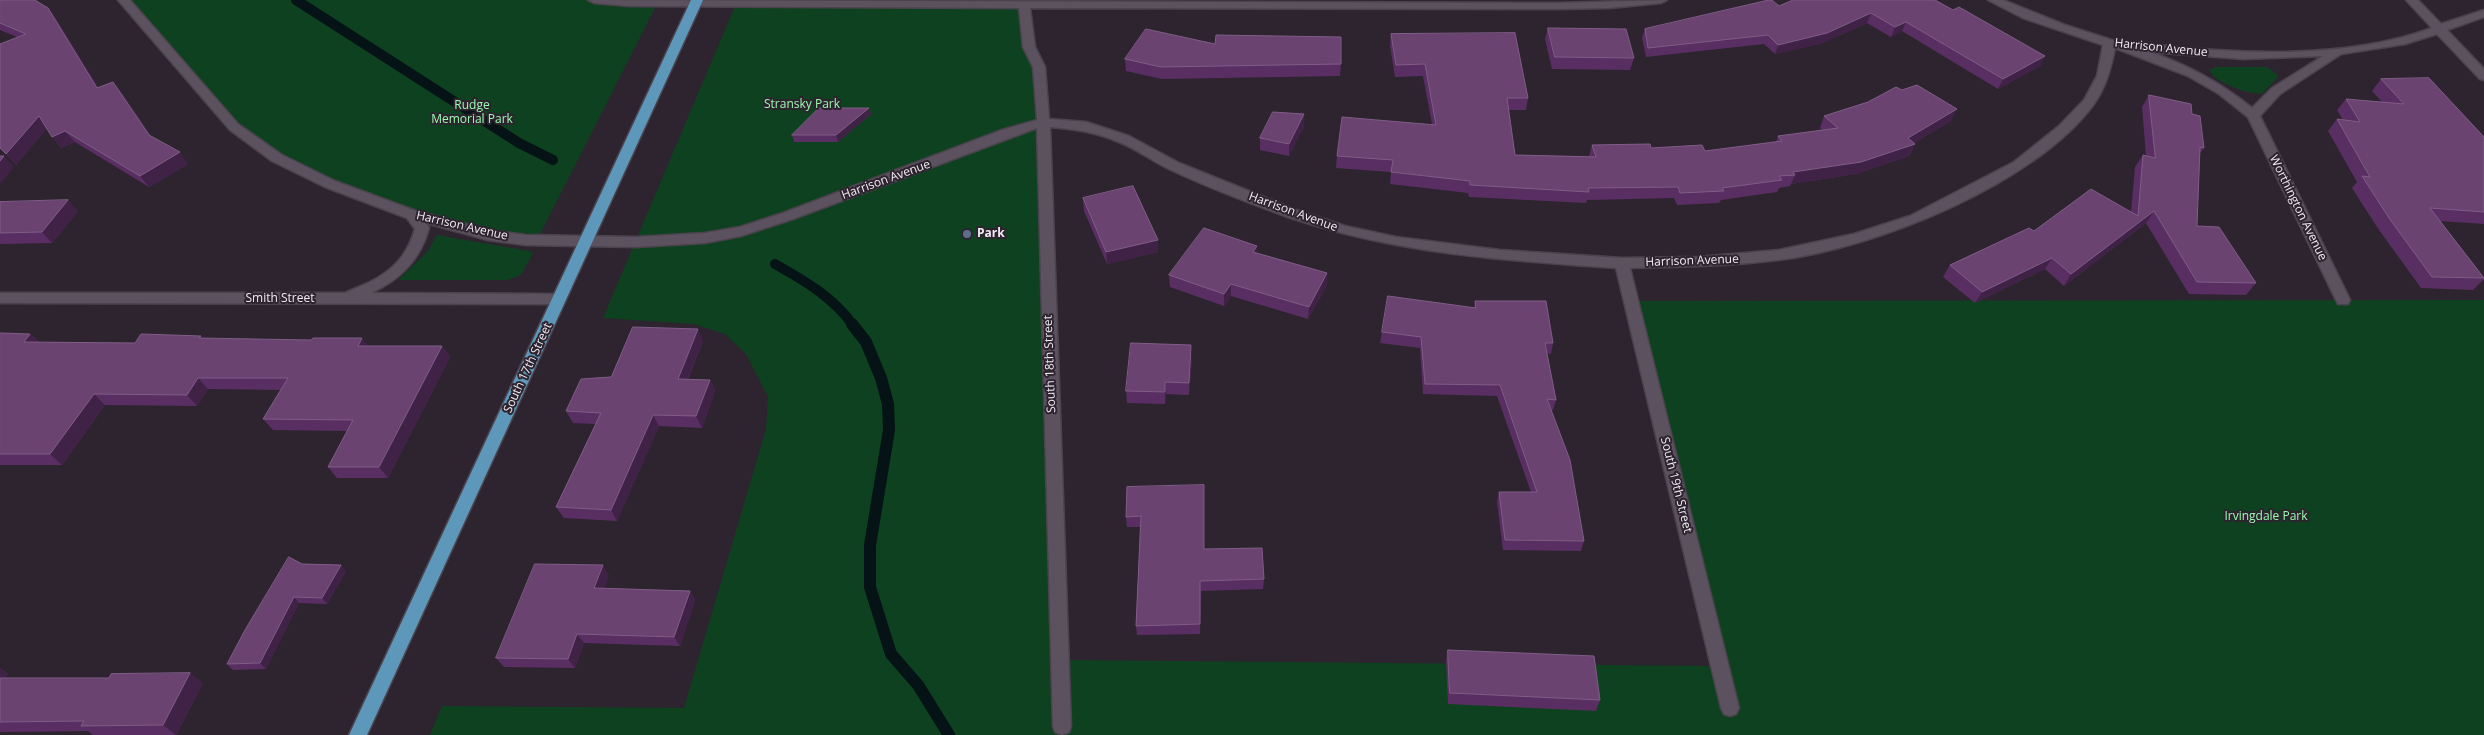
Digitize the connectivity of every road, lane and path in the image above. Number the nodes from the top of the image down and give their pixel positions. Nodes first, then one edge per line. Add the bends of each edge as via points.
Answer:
1 (124, 0) edge
2 (594, 0) edge
3 (1661, 0) edge
4 (1994, 0) edge
5 (2412, 0) edge
6 (696, 2) edge
7 (1557, 3) edge
8 (1024, 4) junction
9 (2484, 13) edge
10 (2439, 28) junction
11 (2110, 42) junction
12 (2341, 50) junction
13 (2484, 76) edge
14 (2254, 115) junction
15 (1043, 122) junction
16 (412, 215) junction
17 (586, 241) junction
18 (1622, 263) junction
19 (0, 298) edge
20 (344, 299) junction
21 (559, 299) junction
22 (2343, 300) dead end
23 (1730, 708) dead end
24 (1062, 726) dead end
25 (358, 735) edge

1 - 16 street, Harrison Avenue via 234,128 277,158 330,184
2 - 6 street
3 - 7 street via 1609,5
4 - 11 street, Worthington Avenue via 2030,17
5 - 10 street
6 - 8 street
6 - 17 main road, South 17th Street
7 - 8 street
8 - 15 street, South 18th Street via 1029,47 1039,67
9 - 10 street, Harrison Avenue
10 - 12 street, Harrison Avenue via 2408,39
10 - 13 street
11 - 12 street, Harrison Avenue via 2224,54
11 - 14 street, Worthington Avenue via 2202,76
11 - 18 street, Harrison Avenue via 2103,76 2089,102 2064,130 2019,165 1915,219 1855,238 1779,255 1698,262
12 - 14 street via 2276,91
14 - 22 street, Worthington Avenue
15 - 17 street, Harrison Avenue via 741,231 665,242
15 - 18 street, Harrison Avenue via 1086,126 1124,139 1174,166 1291,213 1343,230 1396,242 1500,255
15 - 24 street, South 18th Street
16 - 17 street, Harrison Avenue via 488,235 526,240
16 - 20 street via 422,228 419,246 408,260 389,278
17 - 21 main road, South 17th Street
18 - 23 street, South 19th Street
19 - 20 street, Smith Street
20 - 21 street, Smith Street
21 - 25 main road, South 17th Street

